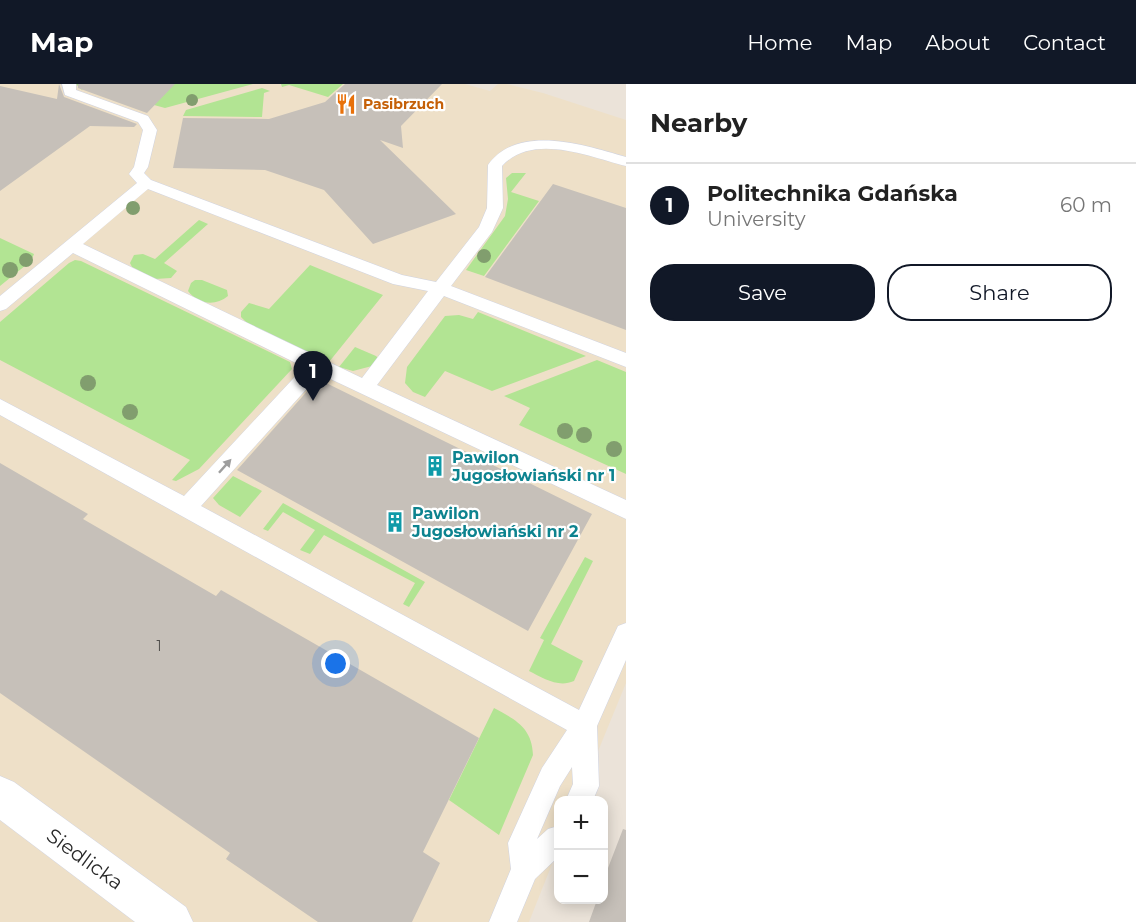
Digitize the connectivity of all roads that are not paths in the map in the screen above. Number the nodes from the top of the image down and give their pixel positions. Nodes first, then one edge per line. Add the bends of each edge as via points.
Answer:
1 (69, 84) edge
2 (538, 147) junction
3 (626, 162) edge
4 (626, 174) edge
5 (146, 183) junction
6 (71, 245) junction
7 (440, 288) junction
8 (0, 305) edge
9 (626, 360) edge
10 (317, 365) junction
11 (365, 387) junction
12 (0, 406) edge
13 (185, 509) junction
14 (626, 510) edge
15 (626, 634) edge
16 (585, 726) junction
17 (0, 796) edge
18 (581, 796) edge
19 (554, 843) edge
20 (525, 869) junction
21 (171, 922) edge
22 (502, 922) edge

1 - 5 lane via 70,92 143,119 150,130 136,174
2 - 3 lane via 566,145
2 - 4 lane
2 - 7 lane via 505,154 495,165 495,208 486,228
5 - 6 lane
5 - 7 lane via 399,280
6 - 8 lane
6 - 10 lane
7 - 9 lane
7 - 11 lane
10 - 11 lane
13 -> 10 lane
11 - 14 lane
12 - 13 lane
13 - 16 lane
15 - 16 lane
16 - 18 lane via 586,786
16 - 20 lane via 551,777 522,843
17 - 21 street, Siedlicka
19 - 20 lane
20 - 22 lane

